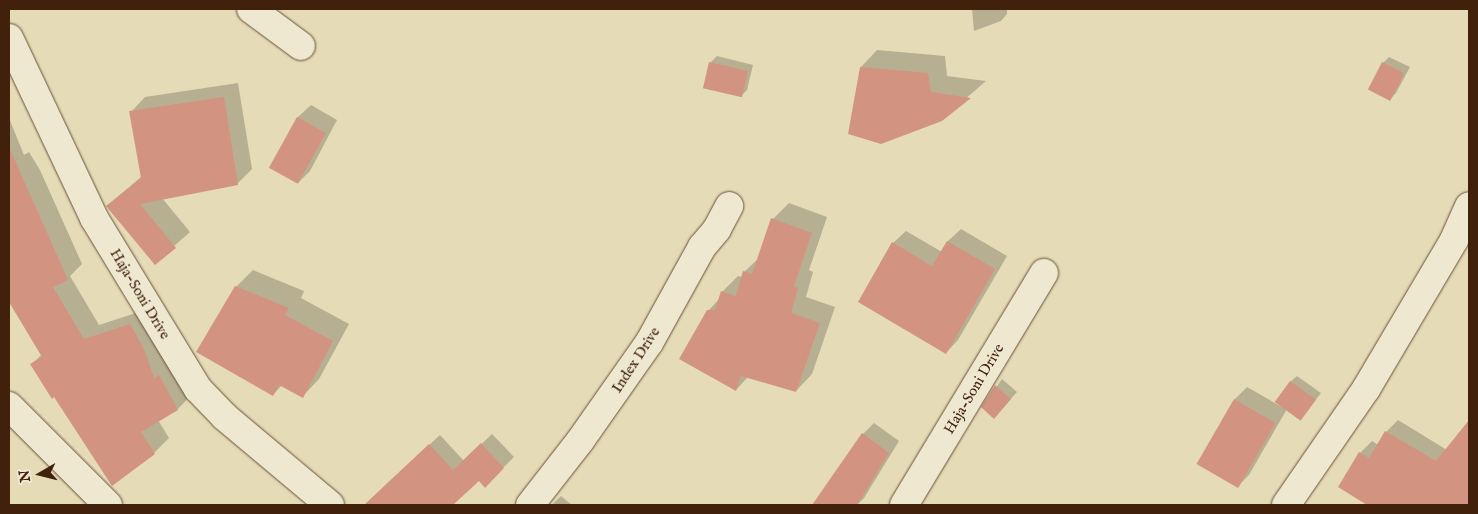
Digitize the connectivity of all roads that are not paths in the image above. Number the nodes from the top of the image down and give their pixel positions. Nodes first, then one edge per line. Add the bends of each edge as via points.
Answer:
1 (251, 9) edge
2 (9, 38) edge
3 (301, 46) dead end
4 (729, 206) dead end
5 (1469, 206) edge
6 (1044, 273) dead end
7 (9, 406) edge
8 (108, 505) edge
9 (330, 505) edge
10 (530, 505) edge
11 (904, 505) edge
12 (1286, 505) edge

1 - 3 street
2 - 9 street, Haja-Soni Drive via 94,218 198,389 225,417
4 - 10 street, Index Drive via 717,229 702,247 649,343
5 - 12 street via 1454,240 1366,389
6 - 11 street, Haja-Soni Drive
7 - 8 street

